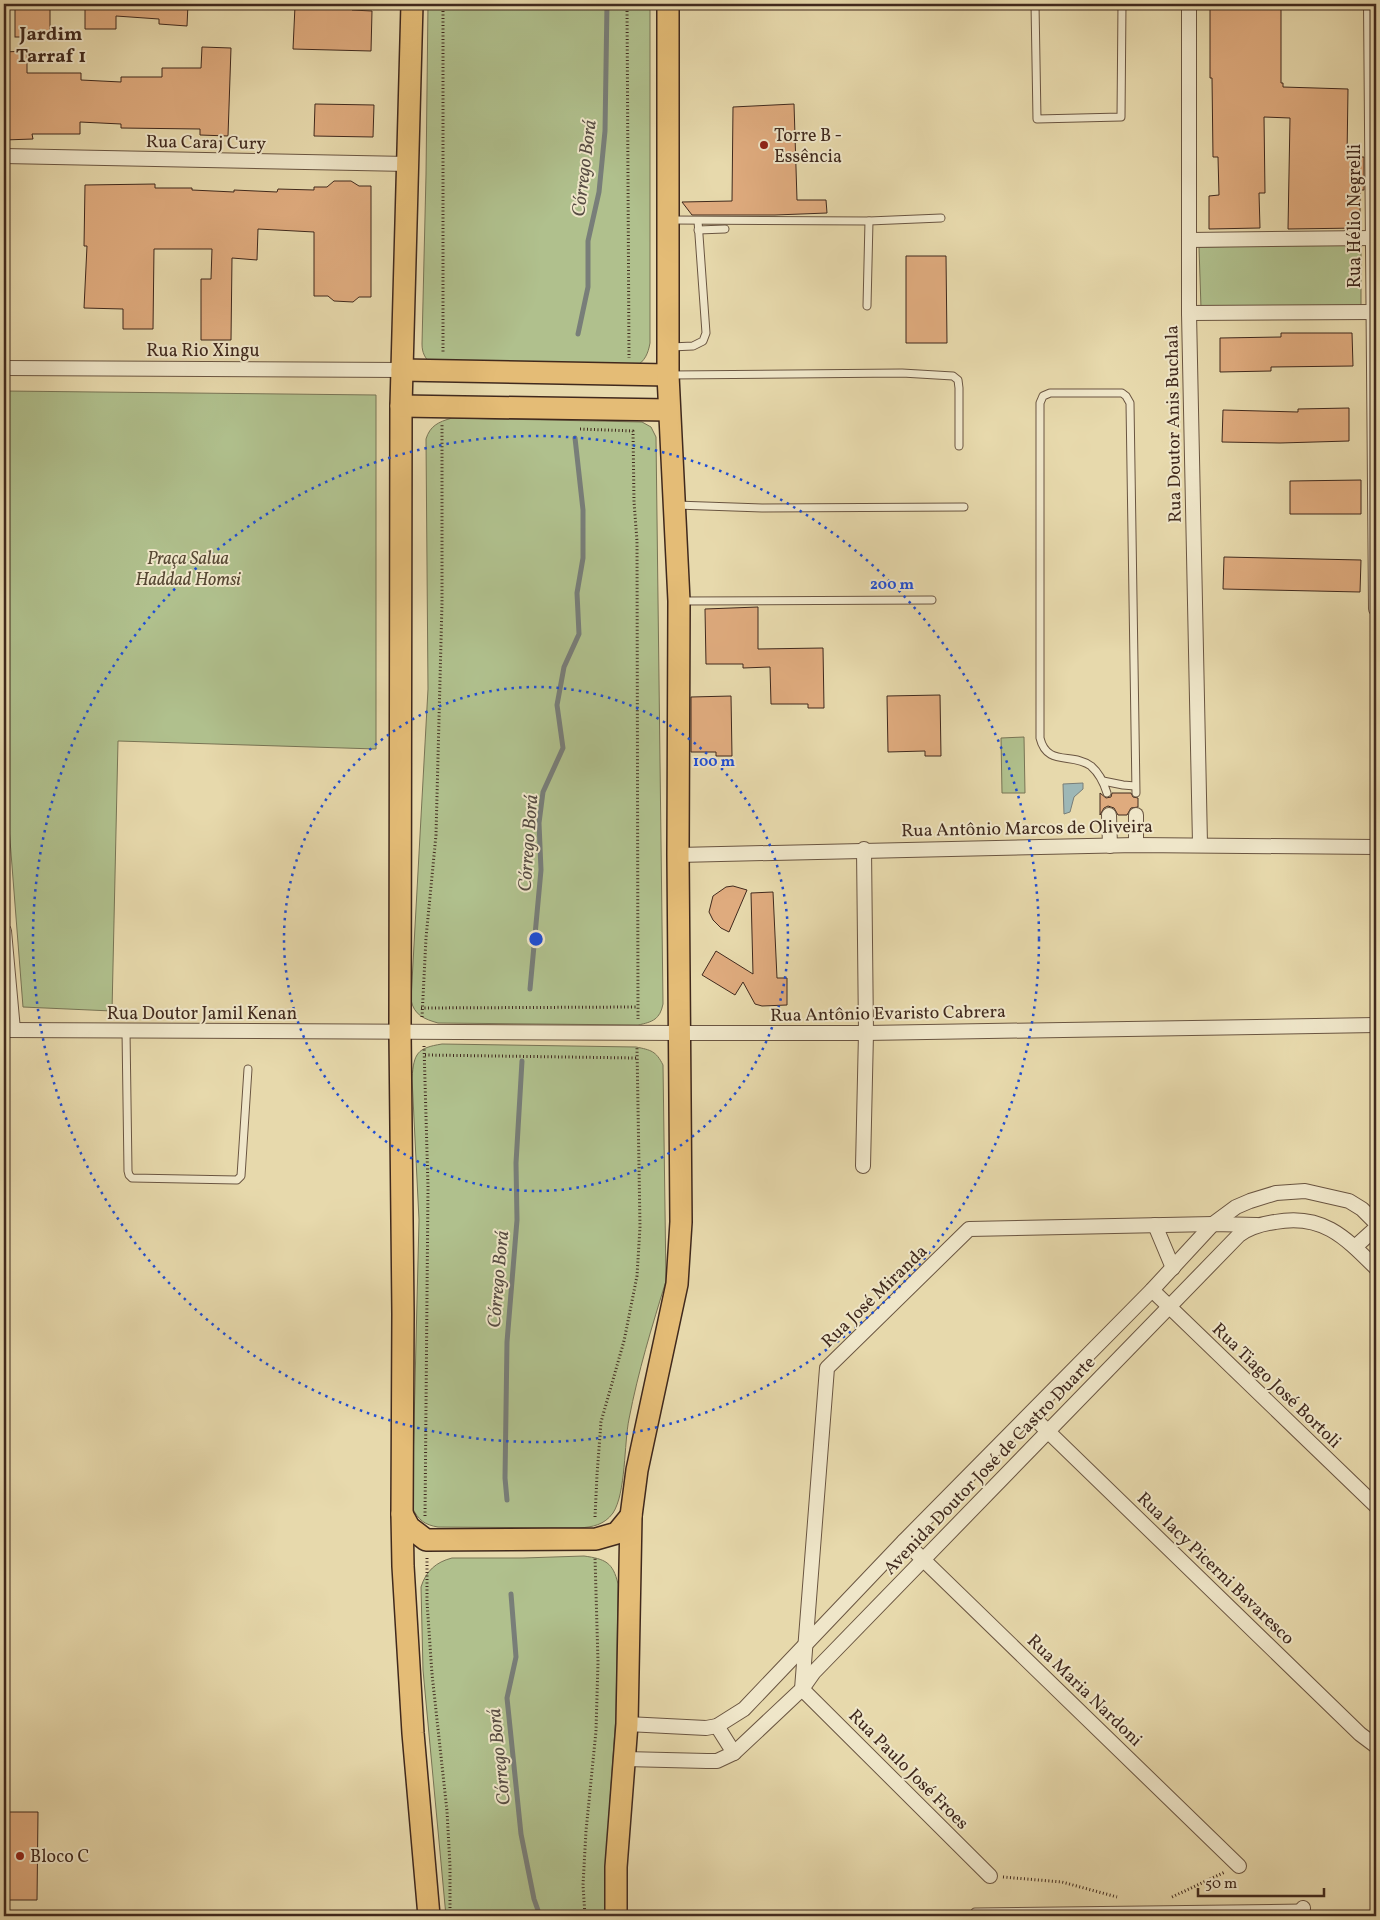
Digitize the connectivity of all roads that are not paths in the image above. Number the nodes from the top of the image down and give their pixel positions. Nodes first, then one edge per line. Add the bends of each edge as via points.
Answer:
1 (412, 4) edge
2 (668, 4) edge
3 (1035, 4) edge
4 (1122, 4) edge
5 (1188, 4) edge
6 (1371, 4) edge
7 (1374, 89) edge
8 (4, 156) edge
9 (408, 164) junction
10 (941, 218) dead end
11 (667, 220) junction
12 (698, 220) junction
13 (869, 221) junction
14 (726, 229) dead end
15 (698, 230) junction
16 (1373, 238) junction
17 (1189, 240) junction
18 (1375, 275) edge
19 (868, 306) dead end
20 (1374, 312) junction
21 (1190, 313) junction
22 (668, 347) junction
23 (4, 368) edge
24 (402, 370) junction
25 (668, 375) junction
26 (401, 406) junction
27 (669, 410) junction
28 (959, 446) dead end
29 (1376, 458) edge
30 (673, 505) junction
31 (964, 507) dead end
32 (932, 600) dead end
33 (679, 601) junction
34 (1376, 609) edge
35 (1103, 781) junction
36 (1108, 792) dead end
37 (1110, 815) dead end
38 (1136, 815) dead end
39 (1200, 844) junction
40 (1136, 845) junction
41 (1110, 846) junction
42 (1376, 847) edge
43 (864, 849) junction
44 (678, 855) junction
45 (4, 931) edge
46 (1376, 1025) edge
47 (8, 1030) edge
48 (126, 1031) junction
49 (400, 1033) junction
50 (866, 1033) junction
51 (680, 1034) junction
52 (248, 1069) dead end
53 (863, 1166) dead end
54 (1362, 1209) junction
55 (1376, 1209) edge
56 (1376, 1223) edge
57 (1213, 1224) junction
58 (1155, 1225) junction
59 (1257, 1225) junction
60 (1376, 1228) edge
61 (1355, 1247) junction
62 (1173, 1268) junction
63 (1376, 1268) edge
64 (1152, 1290) junction
65 (1170, 1306) junction
66 (1031, 1415) junction
67 (1048, 1431) junction
68 (1376, 1506) edge
69 (402, 1514) junction
70 (631, 1516) junction
71 (593, 1530) junction
72 (426, 1540) junction
73 (904, 1541) junction
74 (923, 1559) junction
75 (403, 1566) junction
76 (629, 1568) junction
77 (806, 1645) junction
78 (802, 1689) junction
79 (627, 1724) junction
80 (718, 1726) junction
81 (1376, 1746) edge
82 (734, 1754) junction
83 (625, 1759) junction
84 (1239, 1866) road end
85 (990, 1876) road end
86 (975, 1912) dead end
87 (1303, 1912) edge
88 (429, 1916) edge
89 (616, 1916) edge

1 - 9 main road
2 - 11 main road
3 - 4 lane via 1036,119 1122,117
5 - 17 street, Rua Doutor Anis Buchala
6 - 7 street, Rua Hélio Negrelli
7 - 16 street, Rua Hélio Negrelli
8 - 9 street, Rua Caraj Cury
9 - 24 main road
10 - 13 lane
11 - 12 lane
11 - 22 main road
12 - 13 lane
12 - 15 lane
13 - 19 lane
14 - 15 lane
15 - 22 lane via 706,333 703,341 693,346
16 - 17 street
16 - 18 street, Rua Hélio Negrelli
17 - 21 street, Rua Doutor Anis Buchala
18 - 20 street, Rua Hélio Negrelli
20 - 21 street
20 - 29 street, Rua Hélio Negrelli
21 - 39 street, Rua Doutor Anis Buchala
22 - 25 main road
23 - 24 street, Rua Rio Xingu
24 - 25 main road via 445,358
24 - 26 main road
25 - 27 main road
25 - 28 lane via 953,376 958,380 959,388
26 - 27 main road via 442,416
26 - 49 main road
27 - 30 main road
29 - 34 street, Rua Hélio Negrelli
30 - 31 lane
30 - 33 main road
32 - 33 lane
33 - 44 main road
35 - 35 lane via 1086,763 1049,754 1040,738 1040,403 1043,396 1050,393 1122,393 1130,404 1135,789
35 - 36 lane
37 - 41 street
38 - 40 street
39 - 40 street, Rua Antônio Marcos de Oliveira
39 - 42 street, Rua Antônio Marcos de Oliveira
40 - 41 street, Rua Antônio Marcos de Oliveira
41 - 43 street, Rua Antônio Marcos de Oliveira
43 - 44 street, Rua Antônio Marcos de Oliveira
43 - 50 street
44 - 51 main road
45 - 47 street
46 - 50 street, Rua Antônio Evaristo Cabrera
47 - 48 street, Rua Doutor Jamil Kenan
48 - 49 street, Rua Doutor Jamil Kenan
48 - 52 lane via 128,1171 132,1178 237,1180 241,1176
49 - 51 street, Rua Antônio Evaristo Cabrera
49 - 69 main road
50 - 51 street, Rua Antônio Evaristo Cabrera
50 - 53 street
51 - 70 main road via 681,1222 677,1284 637,1470
54 - 55 street
54 - 56 street, Avenida Doutor José de Castro Duarte
54 - 57 street, Avenida Doutor José de Castro Duarte via 1349,1201 1321,1194 1289,1191 1236,1207
57 - 58 street, Rua José Miranda
57 - 59 street, Rua José Miranda
57 - 62 street, Avenida Doutor José de Castro Duarte
58 - 62 street
58 - 77 street, Rua José Miranda via 970,1229 827,1368
59 - 61 street, Avenida Doutor José de Castro Duarte via 1292,1219 1322,1224
59 - 65 street, Avenida Doutor José de Castro Duarte via 1239,1235
60 - 61 street
61 - 63 street, Avenida Doutor José de Castro Duarte
62 - 64 street, Avenida Doutor José de Castro Duarte
64 - 65 street, Rua Tiago José Bortoli
64 - 66 street, Avenida Doutor José de Castro Duarte
65 - 67 street, Avenida Doutor José de Castro Duarte
65 - 68 street, Rua Tiago José Bortoli
66 - 67 street, Rua Iacy Picerni Bavaresco
66 - 73 street, Avenida Doutor José de Castro Duarte
67 - 74 street, Avenida Doutor José de Castro Duarte
67 - 81 street, Rua Iacy Picerni Bavaresco
69 - 72 main road via 409,1527
69 - 75 main road
70 - 71 main road via 617,1533
70 - 76 main road
71 - 72 main road
71 - 76 main road via 616,1550
72 - 75 main road via 410,1554
73 - 74 street, Rua Maria Nardoni
73 - 77 street, Avenida Doutor José de Castro Duarte
74 - 78 street, Avenida Doutor José de Castro Duarte via 814,1672
74 - 84 street, Rua Maria Nardoni
75 - 88 main road
76 - 79 main road
77 - 78 street, Rua José Miranda
77 - 80 street, Avenida Doutor José de Castro Duarte via 744,1709
78 - 82 street, Avenida Doutor José de Castro Duarte
78 - 85 street, Rua Paulo José Froes
79 - 80 street
79 - 83 main road
80 - 82 street
82 - 83 street, Avenida Doutor José de Castro Duarte via 717,1761
83 - 89 main road via 616,1867
86 - 87 lane

